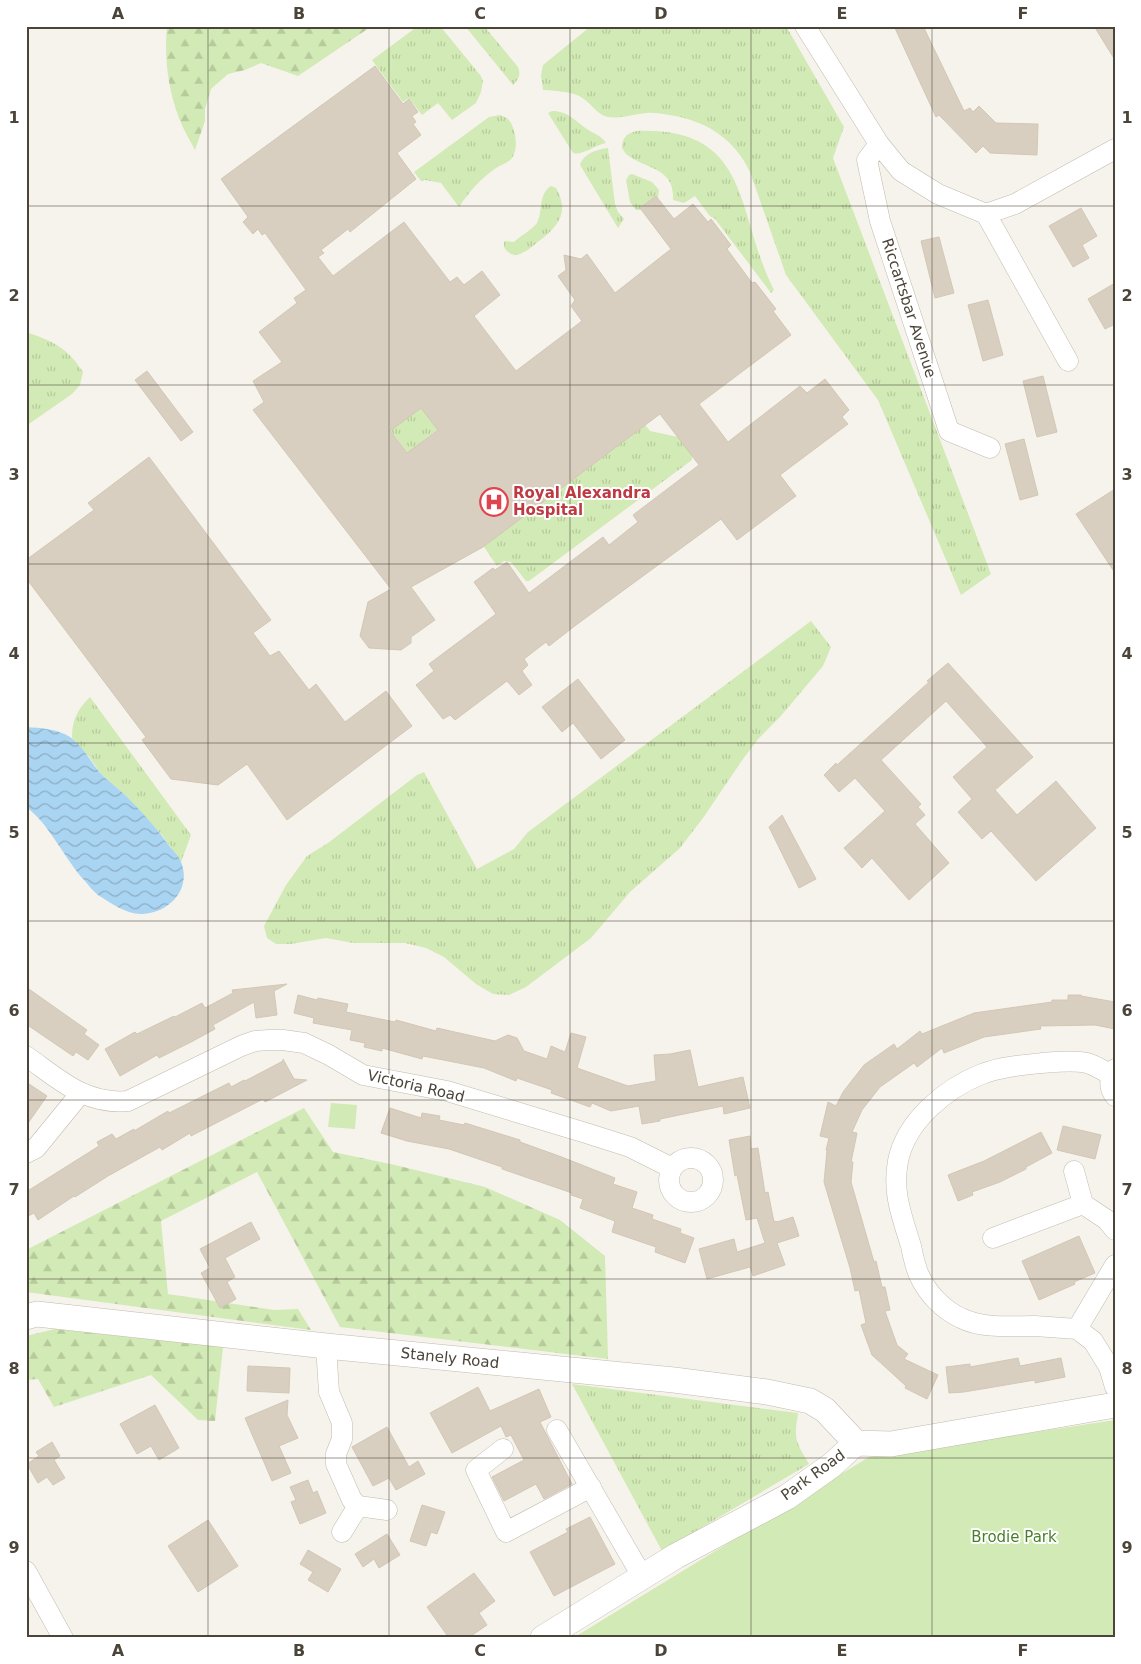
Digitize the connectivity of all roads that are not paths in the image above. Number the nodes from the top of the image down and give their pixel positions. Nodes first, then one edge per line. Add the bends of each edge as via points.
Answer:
1 (805, 26) edge
2 (879, 144) junction
3 (1115, 149) edge
4 (986, 214) junction
5 (1068, 361) dead end
6 (990, 448) dead end
7 (26, 1056) edge
8 (1113, 1072) edge
9 (80, 1094) junction
10 (1115, 1096) edge
11 (26, 1153) edge
12 (672, 1168) dead end
13 (1074, 1171) dead end
14 (1084, 1204) junction
15 (1115, 1230) edge
16 (993, 1238) dead end
17 (1115, 1266) edge
18 (26, 1317) edge
19 (1077, 1329) junction
20 (326, 1346) junction
21 (1115, 1387) edge
22 (1115, 1405) edge
23 (558, 1430) dead end
24 (856, 1443) junction
25 (503, 1449) dead end
26 (591, 1487) junction
27 (358, 1506) junction
28 (387, 1510) dead end
29 (342, 1532) dead end
30 (26, 1571) edge
31 (642, 1576) junction
32 (63, 1638) edge
33 (543, 1638) edge

1 - 2 street
2 - 4 street via 901,171 938,194
2 - 6 street, Riccartsbar Avenue via 867,160 880,221 949,431
3 - 4 street via 1014,204
4 - 5 street
7 - 9 street, Victoria Road
8 - 10 street via 1110,1089
8 - 19 street via 1088,1063 1058,1061 982,1074 959,1086 924,1114 907,1138 898,1160 896,1198 919,1275 936,1300 971,1323
9 - 11 street via 36,1148
9 - 12 street, Victoria Road via 103,1100 128,1101 241,1046 255,1041 283,1040 304,1043 363,1075 447,1091 577,1130 630,1147
13 - 14 street
14 - 15 street via 1108,1220
14 - 16 street
17 - 19 street
18 - 20 street, Stanely Road via 37,1314
19 - 21 street via 1093,1341 1109,1366
20 - 24 street, Stanely Road via 767,1392 810,1401 825,1410
20 - 27 street via 329,1392 342,1424 336,1464 352,1500
22 - 24 street, Park Road via 891,1444
23 - 26 street
24 - 31 street, Park Road via 787,1497
25 - 26 street via 476,1470 506,1532
26 - 31 street
27 - 28 street
27 - 29 street
30 - 32 street
31 - 33 street, Park Road

